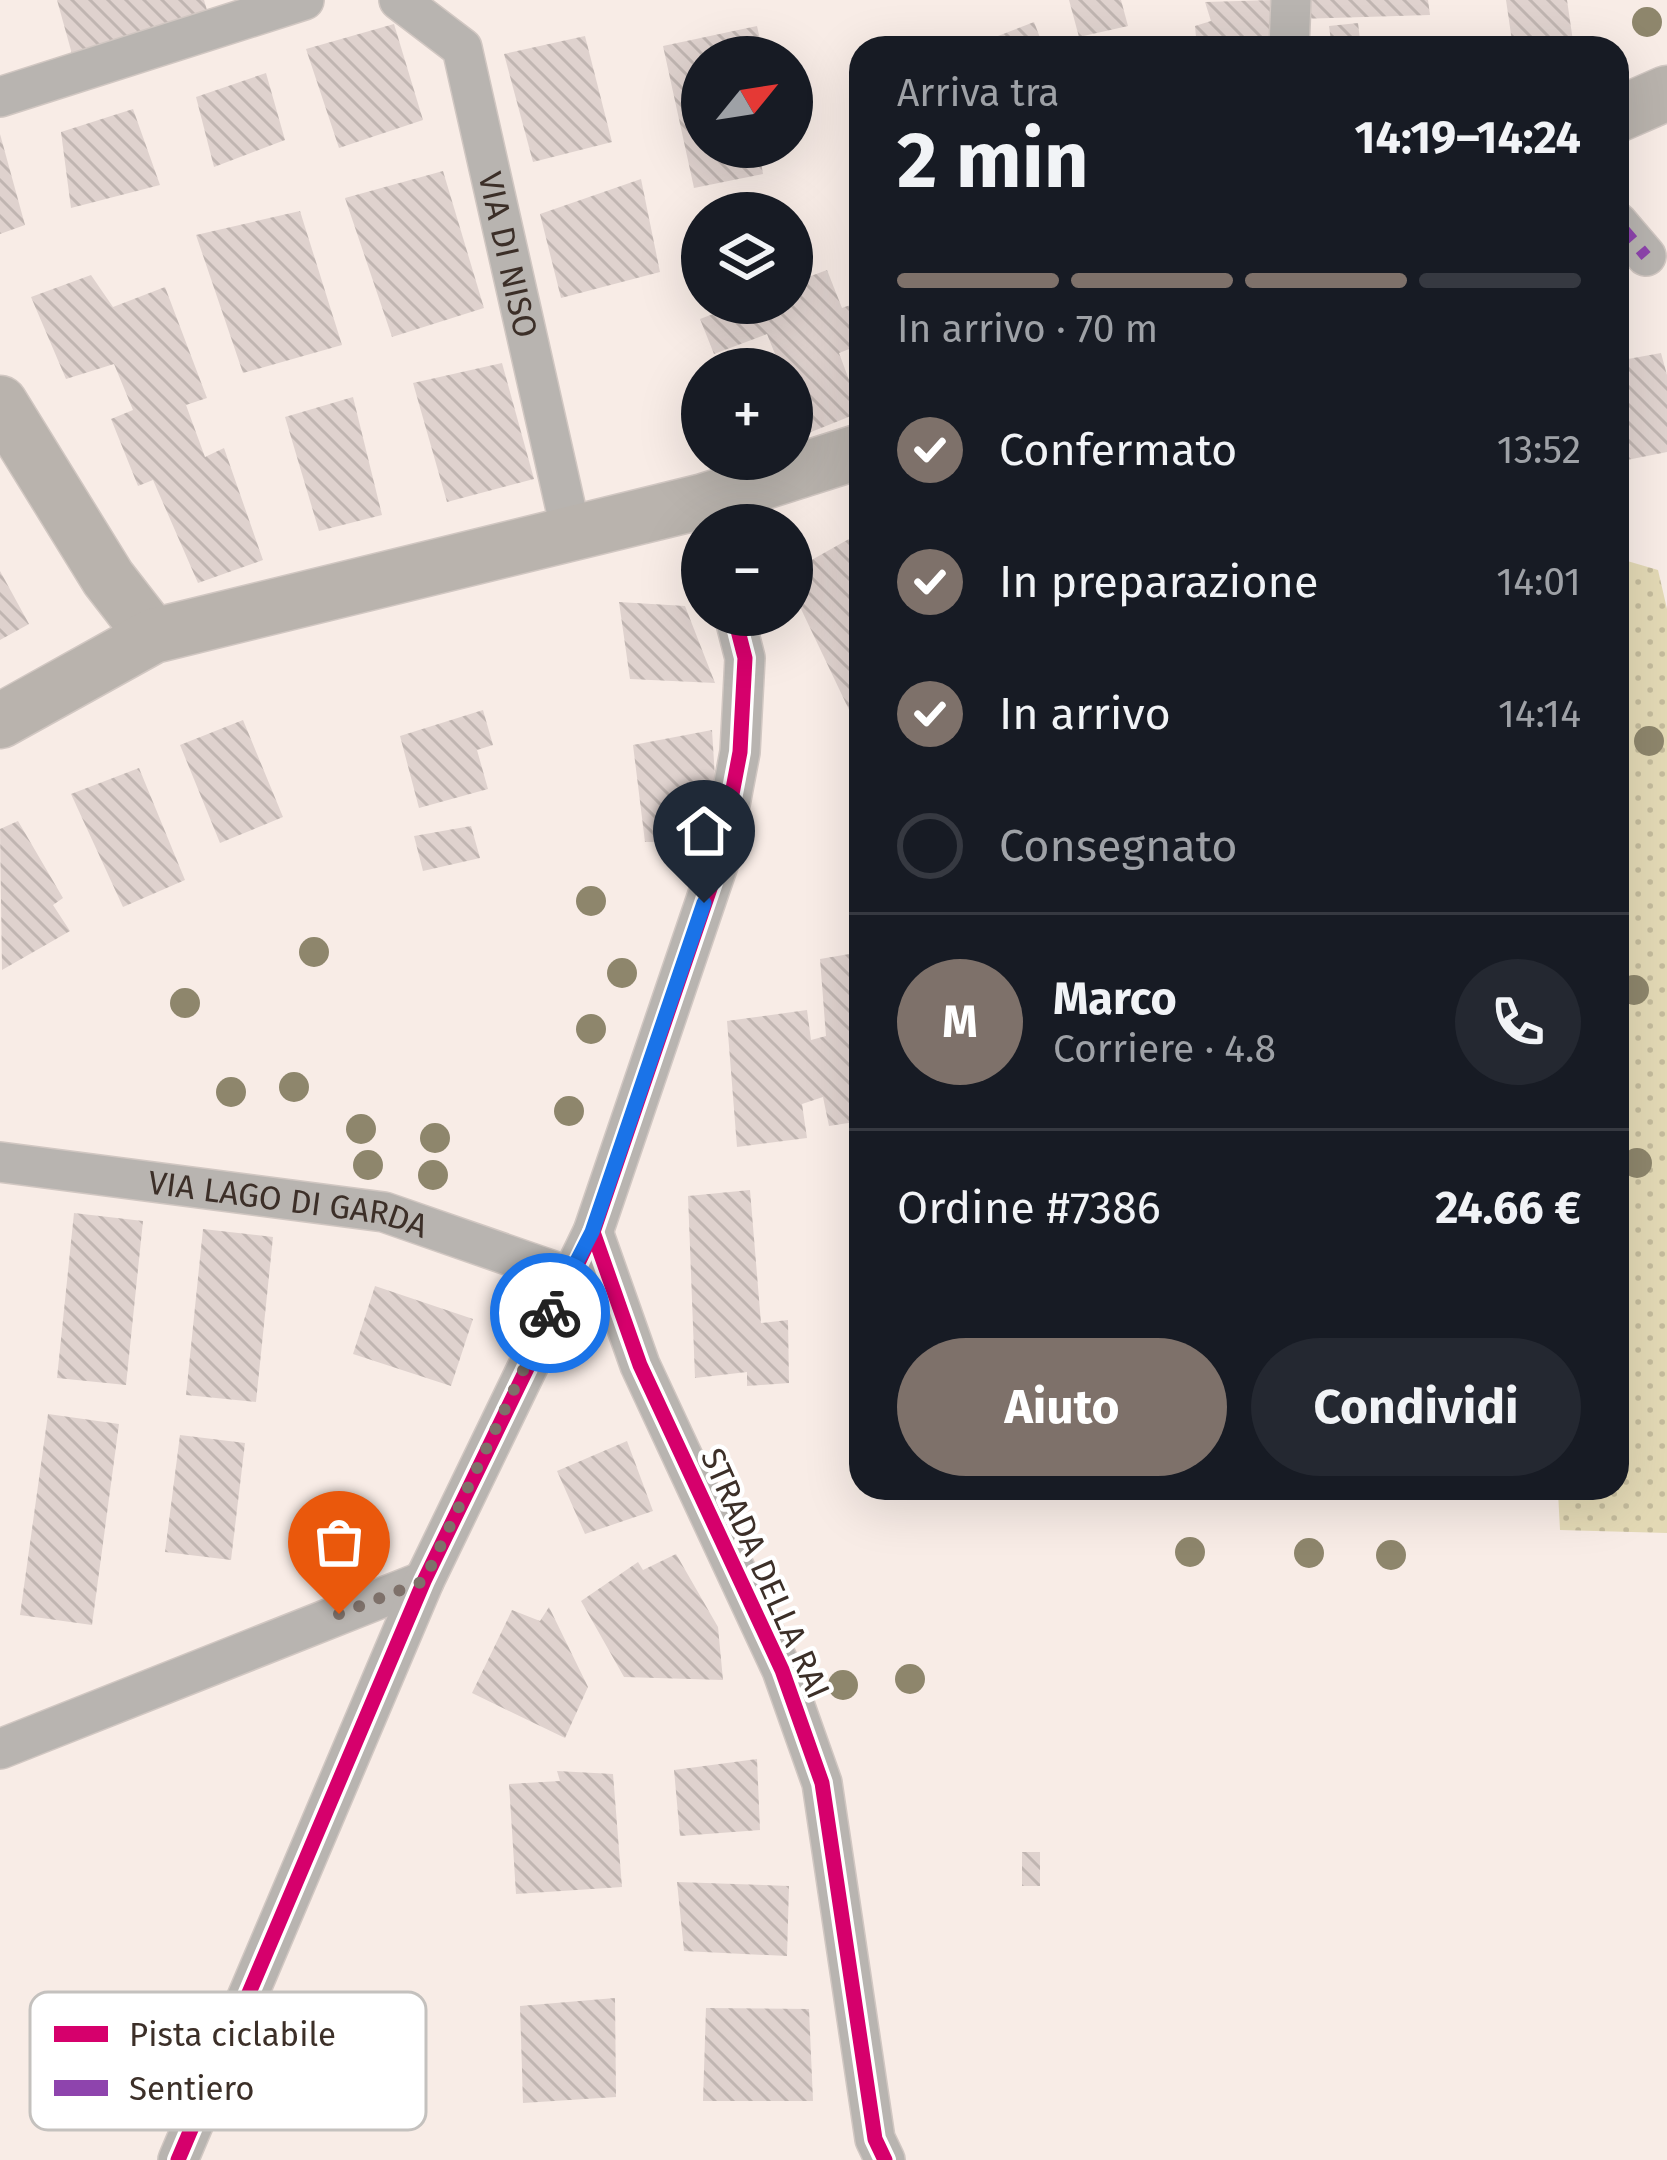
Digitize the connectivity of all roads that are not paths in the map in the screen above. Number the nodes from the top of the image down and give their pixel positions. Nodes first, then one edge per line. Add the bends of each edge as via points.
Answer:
1 (304, 0) edge
2 (400, 0) edge
3 (1291, 0) edge
4 (1289, 36) edge
5 (1667, 93) edge
6 (0, 97) edge
7 (1629, 110) edge
8 (1629, 236) edge
9 (1646, 256) dead end
10 (0, 403) edge
11 (849, 456) edge
12 (729, 504) edge
13 (681, 517) edge
14 (572, 536) junction
15 (153, 636) junction
16 (740, 636) edge
17 (0, 721) edge
18 (0, 1162) edge
19 (592, 1232) junction
20 (568, 1276) junction
21 (424, 1581) junction
22 (0, 1749) edge
23 (249, 1992) edge
24 (191, 2130) edge
25 (178, 2160) edge
26 (885, 2160) edge

1 - 6 street
2 - 14 street, VIA DI NISO via 462,48
3 - 4 street
5 - 7 street
8 - 9 street
10 - 15 street
11 - 12 street
13 - 14 street
14 - 15 street
15 - 17 street
16 - 19 street via 746,658 740,752 718,862
18 - 20 street, VIA LAGO DI GARDA via 384,1211
19 - 20 street
19 - 26 street, STRADA DELLA RAI via 640,1365 782,1670 821,1783 875,2139
20 - 21 street
21 - 22 street
21 - 23 street
24 - 25 street

